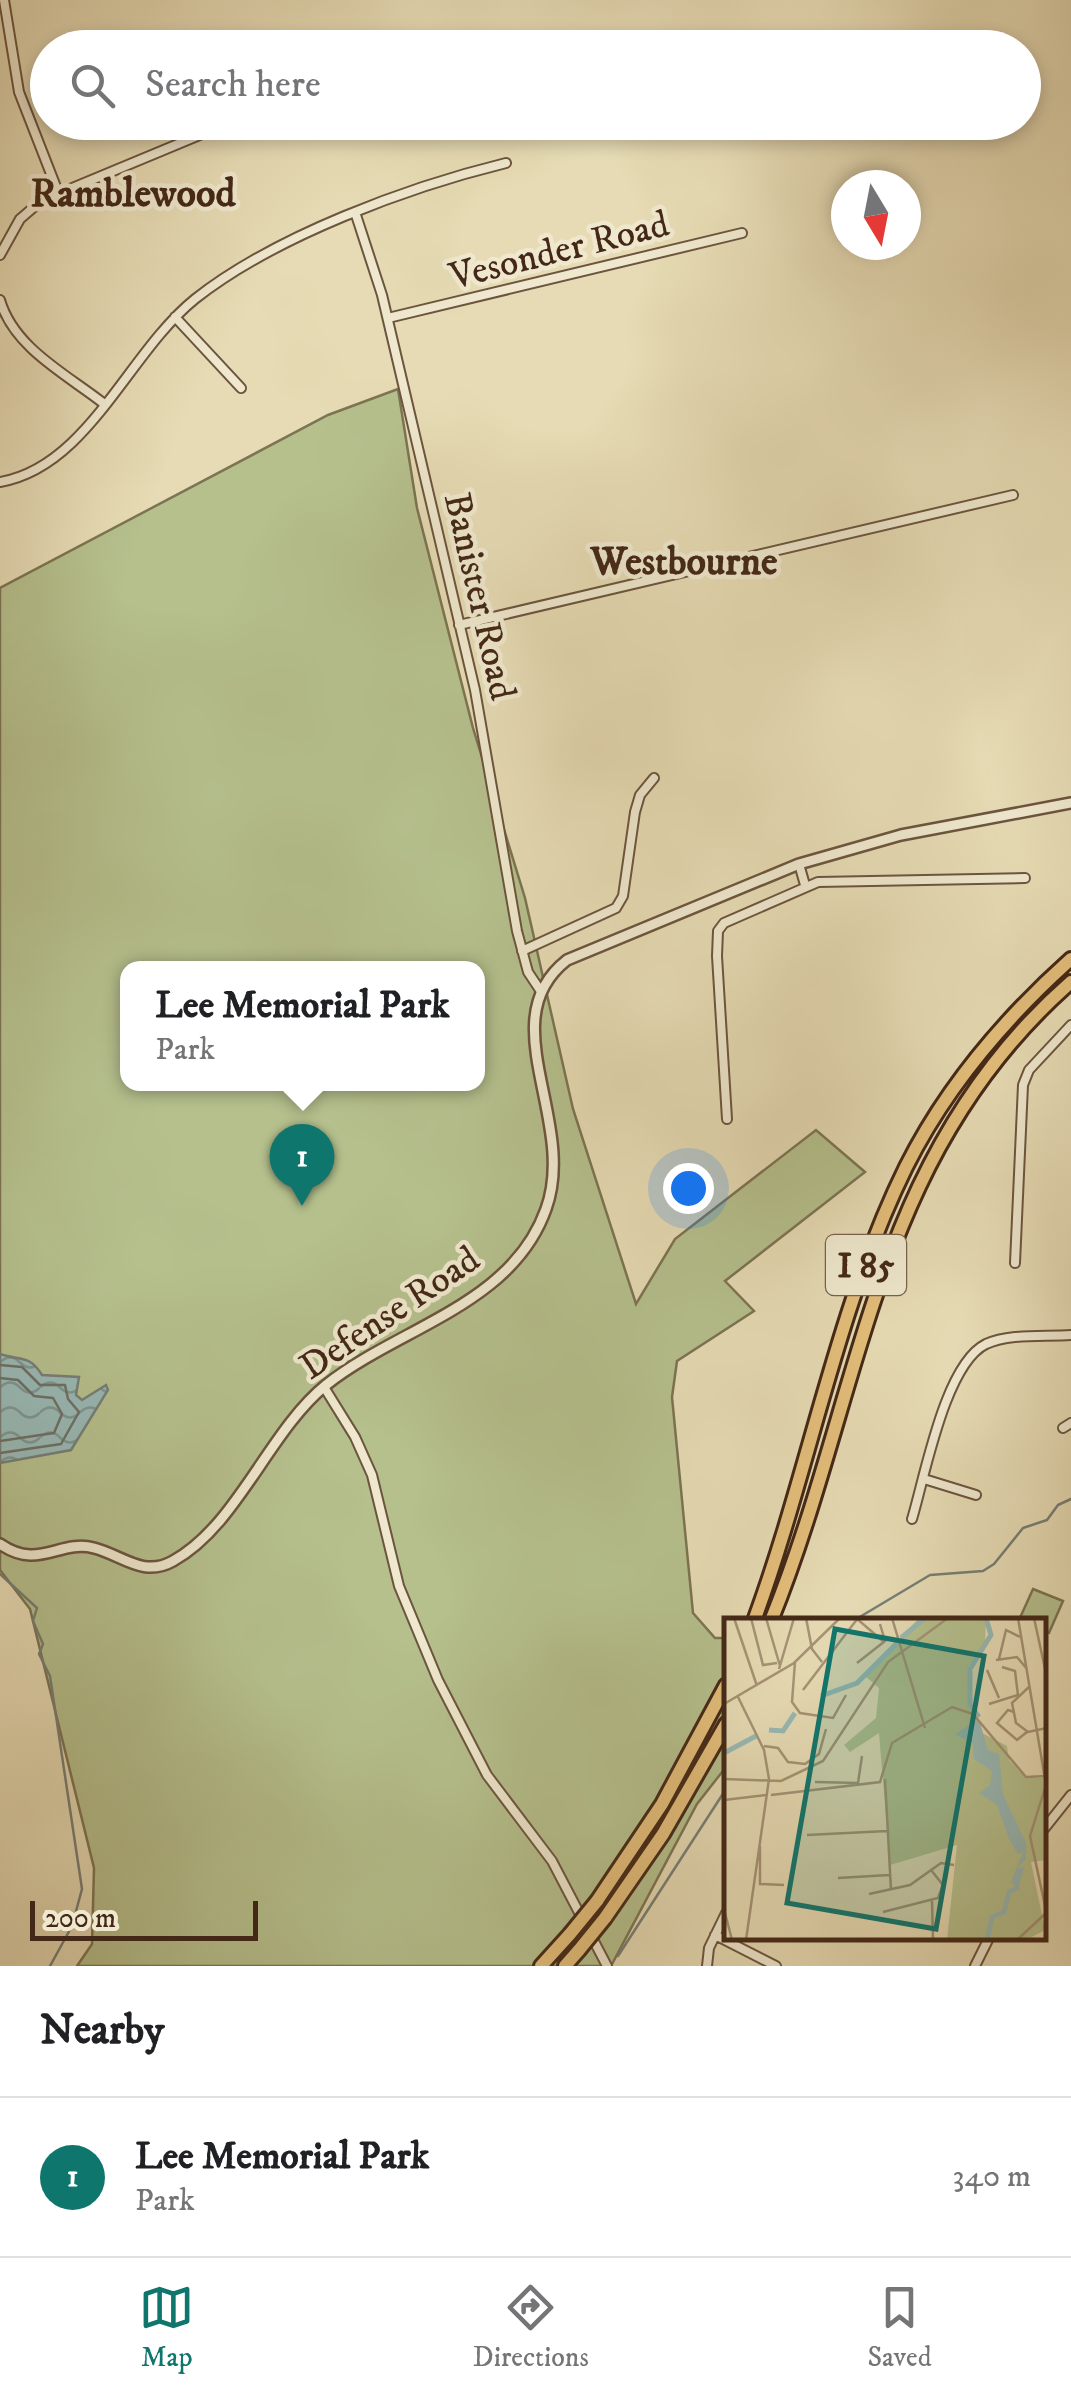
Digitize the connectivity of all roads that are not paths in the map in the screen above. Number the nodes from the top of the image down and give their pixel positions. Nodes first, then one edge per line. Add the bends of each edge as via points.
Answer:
1 (4, 0) edge
2 (30, 117) edge
3 (38, 140) edge
4 (187, 140) edge
5 (506, 163) dead end
6 (58, 192) junction
7 (356, 215) junction
8 (742, 233) dead end
9 (0, 255) edge
10 (0, 300) edge
11 (175, 317) junction
12 (388, 318) junction
13 (241, 388) dead end
14 (103, 403) junction
15 (0, 482) edge
16 (1013, 495) dead end
17 (459, 625) junction
18 (654, 778) dead end
19 (1071, 803) edge
20 (799, 864) junction
21 (1025, 878) dead end
22 (805, 885) junction
23 (522, 950) junction
24 (1071, 959) edge
25 (1071, 982) edge
26 (540, 990) junction
27 (1071, 1026) edge
28 (727, 1118) dead end
29 (1014, 1263) dead end
30 (1071, 1335) edge
31 (324, 1387) junction
32 (924, 1479) junction
33 (976, 1495) dead end
34 (912, 1519) dead end
35 (0, 1544) edge
36 (755, 1618) edge
37 (773, 1618) edge
38 (724, 1689) edge
39 (724, 1728) edge
40 (1071, 1794) edge
41 (1046, 1826) edge
42 (724, 1917) edge
43 (715, 1935) junction
44 (724, 1940) edge
45 (727, 1941) edge
46 (988, 1941) edge
47 (542, 1966) edge
48 (565, 1966) edge
49 (607, 1966) edge
50 (706, 1966) edge
51 (776, 1966) edge
52 (975, 1966) edge

1 - 2 street via 13,72
3 - 6 street
4 - 6 street
5 - 7 street
6 - 9 street via 20,219
7 - 11 street via 255,260
7 - 12 street, Banister Road
8 - 12 street, Vesonder Road
10 - 14 street via 26,344
11 - 13 street
11 - 14 street
12 - 17 street, Banister Road
14 - 15 street via 55,461
16 - 17 street
17 - 23 street, Banister Road
18 - 23 street via 635,812 620,902 611,912
19 - 20 street via 901,835
20 - 22 street
20 - 26 street via 578,953
21 - 22 street
22 - 28 street via 726,921 718,932
23 - 26 street, Banister Road
24 - 36 highway, I 85 via 995,1034 907,1165 869,1257
25 - 37 highway, I 85 via 982,1079 916,1185 888,1253
26 - 31 street, Defense Road via 532,1020 555,1155 538,1228 493,1282
27 - 29 street via 1023,1085
30 - 32 street via 997,1340 968,1357 951,1389
31 - 35 street, Defense Road via 236,1499 172,1562 148,1568 83,1548 26,1556
31 - 49 street via 372,1475 400,1586 438,1680 487,1776 552,1861
32 - 33 street
32 - 34 street
38 - 47 highway, bridge via 662,1804
39 - 48 highway, bridge via 664,1834
40 - 41 street
42 - 43 street
43 - 44 street
43 - 50 street
45 - 51 street
46 - 52 street

